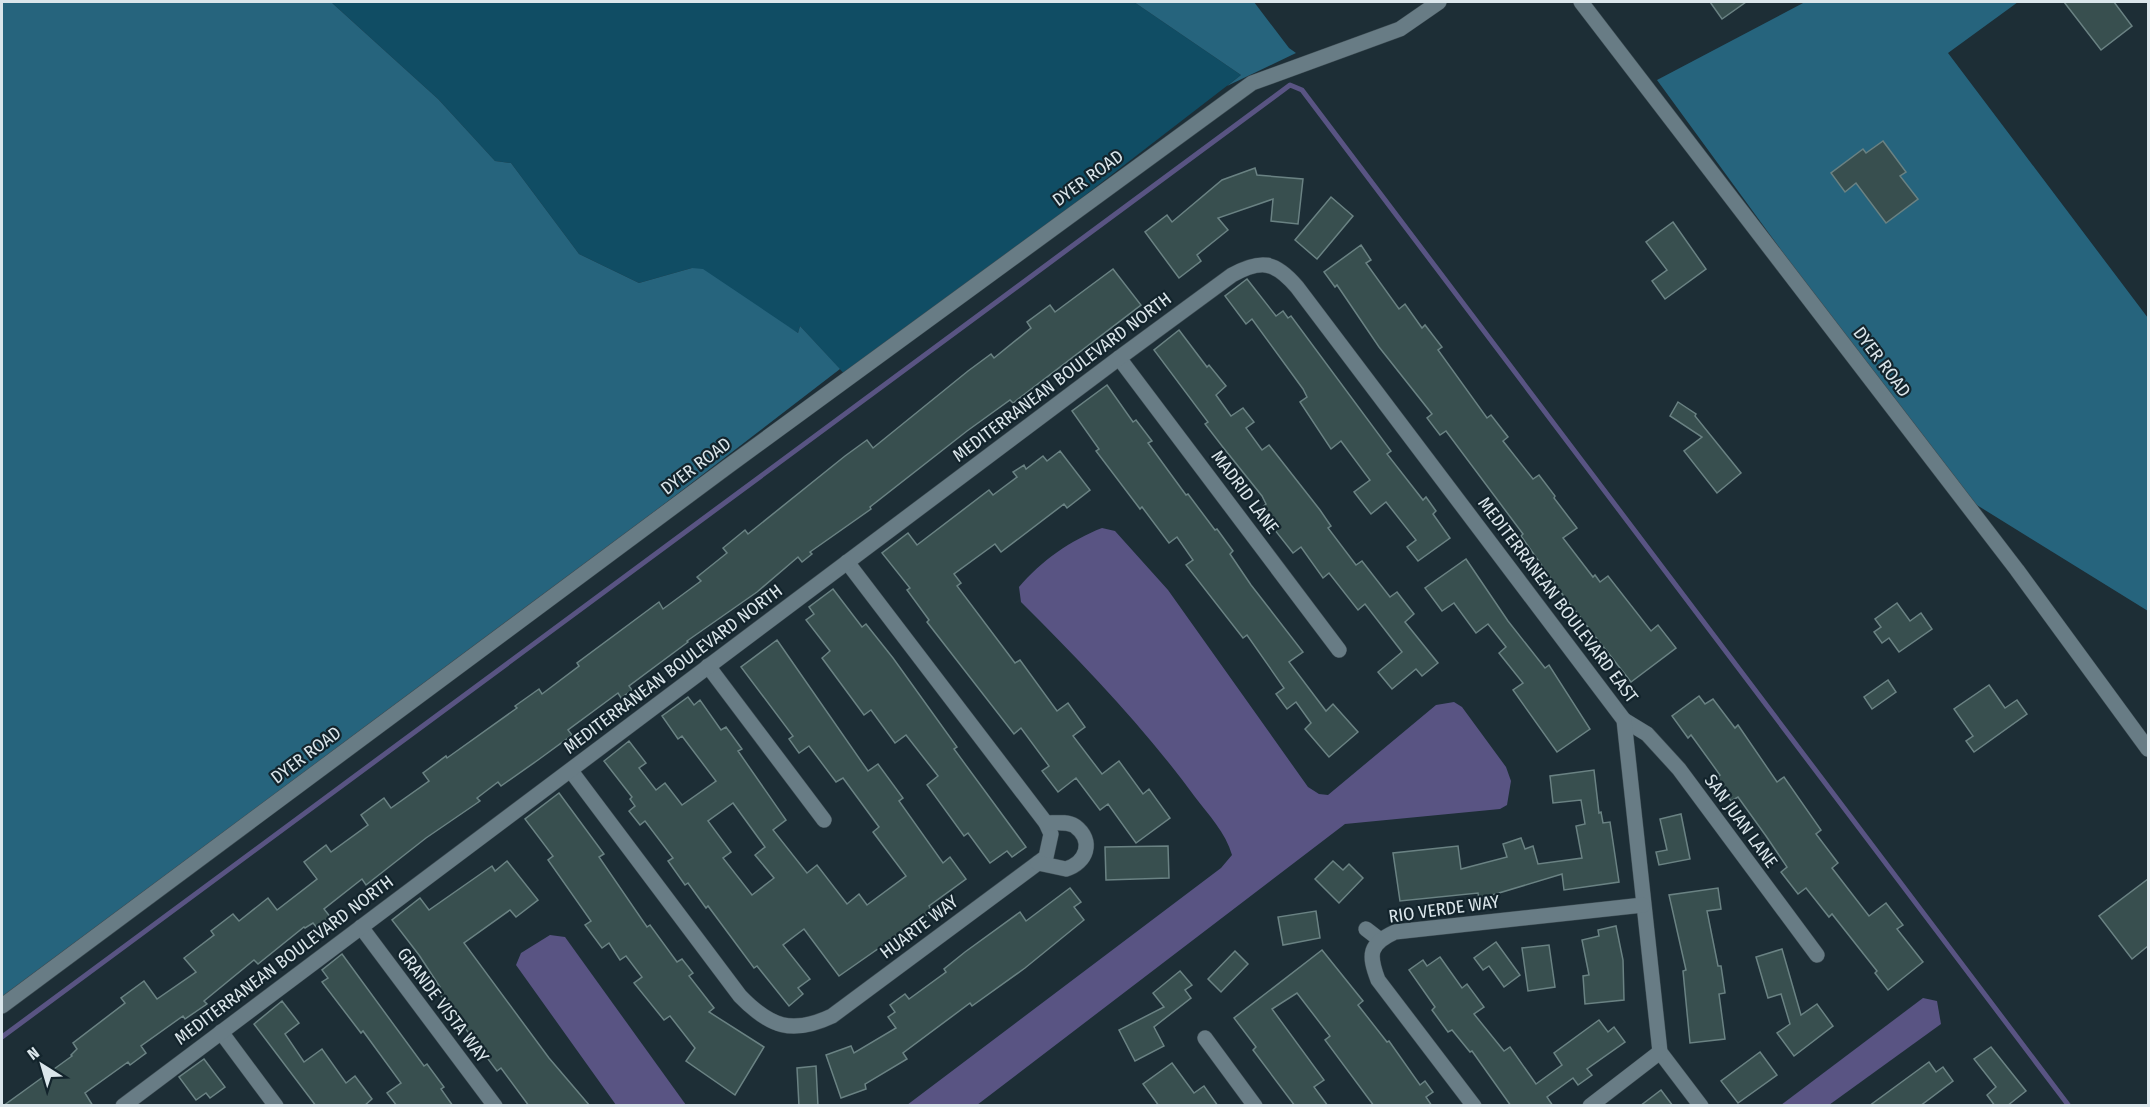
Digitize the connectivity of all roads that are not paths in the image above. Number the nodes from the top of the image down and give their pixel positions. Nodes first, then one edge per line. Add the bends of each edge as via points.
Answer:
1 (1439, 2) edge
2 (1581, 2) edge
3 (1248, 266) joint
4 (1119, 358) junction
5 (847, 562) junction
6 (1339, 650) dead end
7 (708, 666) junction
8 (1624, 720) junction
9 (2148, 749) edge
10 (571, 771) junction
11 (824, 820) dead end
12 (1046, 823) junction
13 (1038, 863) junction
14 (1644, 905) junction
15 (360, 927) junction
16 (1366, 929) dead end
17 (1379, 939) junction
18 (1817, 955) dead end
19 (2, 1006) edge
20 (221, 1032) junction
21 (1205, 1038) dead end
22 (1660, 1052) junction
23 (123, 1106) edge
24 (276, 1106) edge
25 (495, 1106) edge
26 (1255, 1106) edge
27 (1474, 1106) edge
28 (1590, 1106) edge
29 (1701, 1106) edge

1 - 19 street, DYER ROAD via 1400,29 1252,83
2 - 9 street, DYER ROAD via 2016,570
3 - 4 street, MEDITERRANEAN BOULEVARD NORTH
3 - 8 street, MEDITERRANEAN BOULEVARD EAST via 1274,266 1297,287
4 - 5 street, MEDITERRANEAN BOULEVARD NORTH
4 - 6 street, MADRID LANE
5 - 7 street, MEDITERRANEAN BOULEVARD NORTH
5 - 12 street
7 - 10 street, MEDITERRANEAN BOULEVARD NORTH
7 - 11 street
8 - 14 street, MEDITERRANEAN BOULEVARD EAST
8 - 18 street, SAN JUAN LANE via 1647,734 1679,769
10 - 13 street, HUARTE WAY via 740,996 772,1023 790,1027 832,1016
10 - 15 street, MEDITERRANEAN BOULEVARD NORTH
12 - 13 street, HUARTE WAY via 1051,834 1050,848
12 - 13 street via 1074,826 1082,834 1087,851 1083,860 1066,869
14 - 17 street, RIO VERDE WAY via 1395,932
14 - 22 street, MEDITERRANEAN BOULEVARD EAST
15 - 20 street, MEDITERRANEAN BOULEVARD NORTH
15 - 25 street, GRANDE VISTA WAY
16 - 17 street
17 - 27 street, RIO VERDE WAY via 1371,962 1378,980
20 - 23 street, MEDITERRANEAN BOULEVARD NORTH
20 - 24 street
21 - 26 street
22 - 28 street
22 - 29 street

